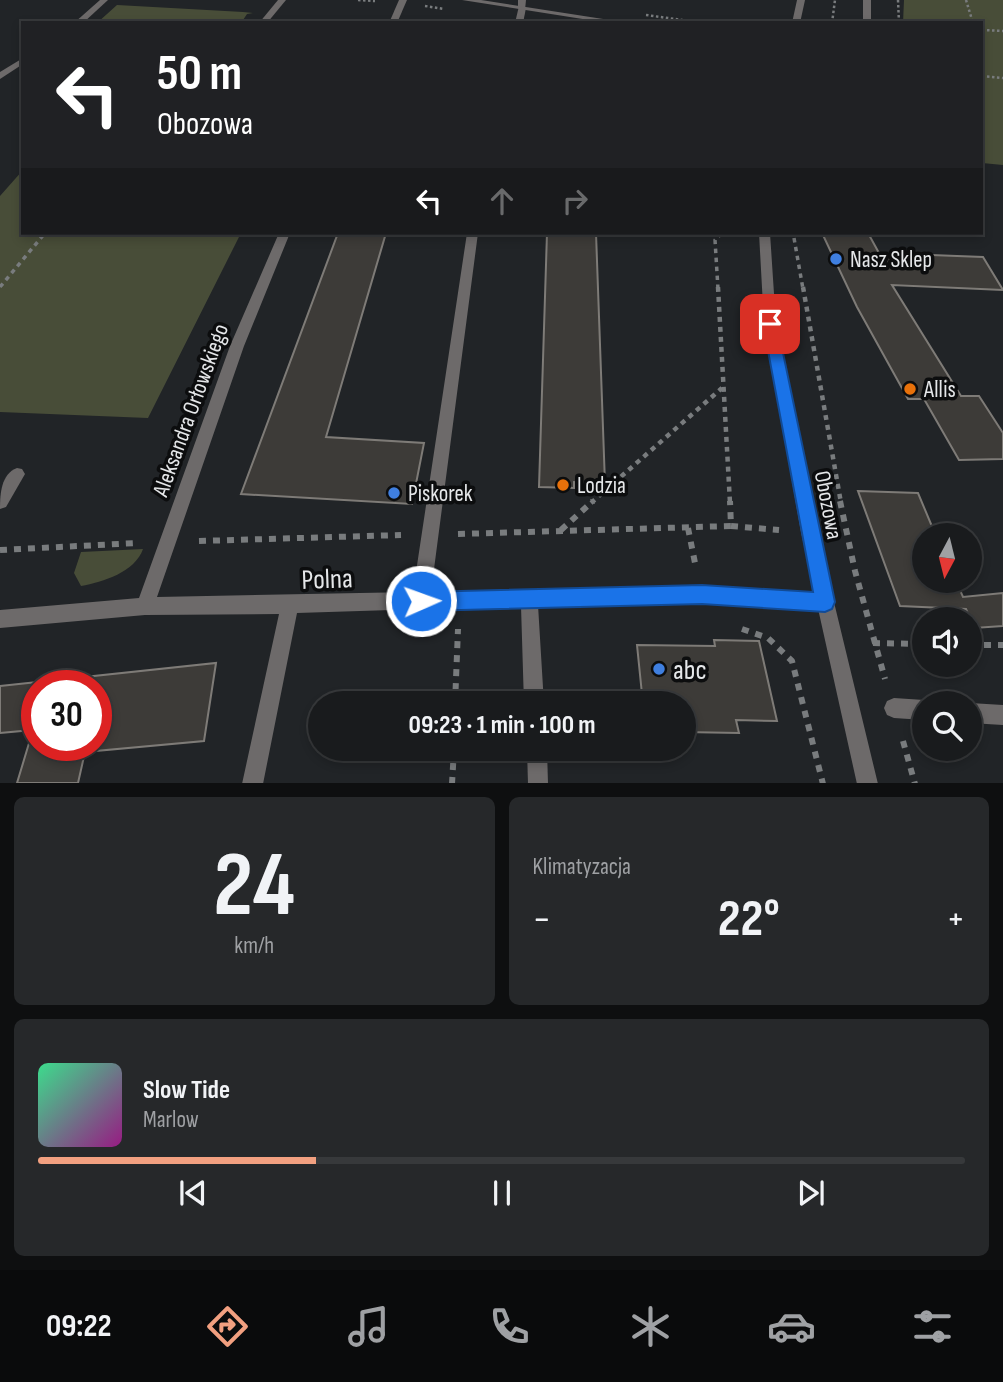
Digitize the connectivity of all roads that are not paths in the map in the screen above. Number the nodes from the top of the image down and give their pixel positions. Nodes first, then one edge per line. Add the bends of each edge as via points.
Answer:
1 (104, 0) edge
2 (282, 0) edge
3 (403, 0) edge
4 (466, 0) edge
5 (801, 0) edge
6 (867, 0) edge
7 (522, 4) edge
8 (80, 21) edge
9 (265, 21) edge
10 (394, 21) edge
11 (614, 21) edge
12 (796, 21) edge
13 (867, 21) edge
14 (21, 61) edge
15 (0, 76) edge
16 (283, 235) edge
17 (473, 235) edge
18 (764, 235) edge
19 (18, 474) dead end
20 (0, 502) edge
21 (529, 597) junction
22 (421, 601) junction
23 (825, 602) junction
24 (290, 605) junction
25 (145, 606) junction
26 (0, 620) edge
27 (533, 691) edge
28 (894, 708) dead end
29 (912, 709) edge
30 (982, 714) edge
31 (1003, 715) edge
32 (537, 761) edge
33 (252, 783) edge
34 (538, 783) edge
35 (868, 783) edge

1 - 8 street
2 - 9 street
3 - 10 street
4 - 7 street
5 - 12 street
6 - 13 street
7 - 11 street
14 - 15 street
16 - 25 street, Aleksandra Orłowskiego via 237,346
17 - 22 street
18 - 23 street, Obozowa via 770,324
19 - 20 street
21 - 22 street, Polna
21 - 23 street, Polna via 702,595
21 - 27 street
22 - 24 street, Polna
23 - 35 street, Obozowa
24 - 25 street, Polna
24 - 33 street
25 - 26 street, Polna
28 - 29 street
30 - 31 street
32 - 34 street

